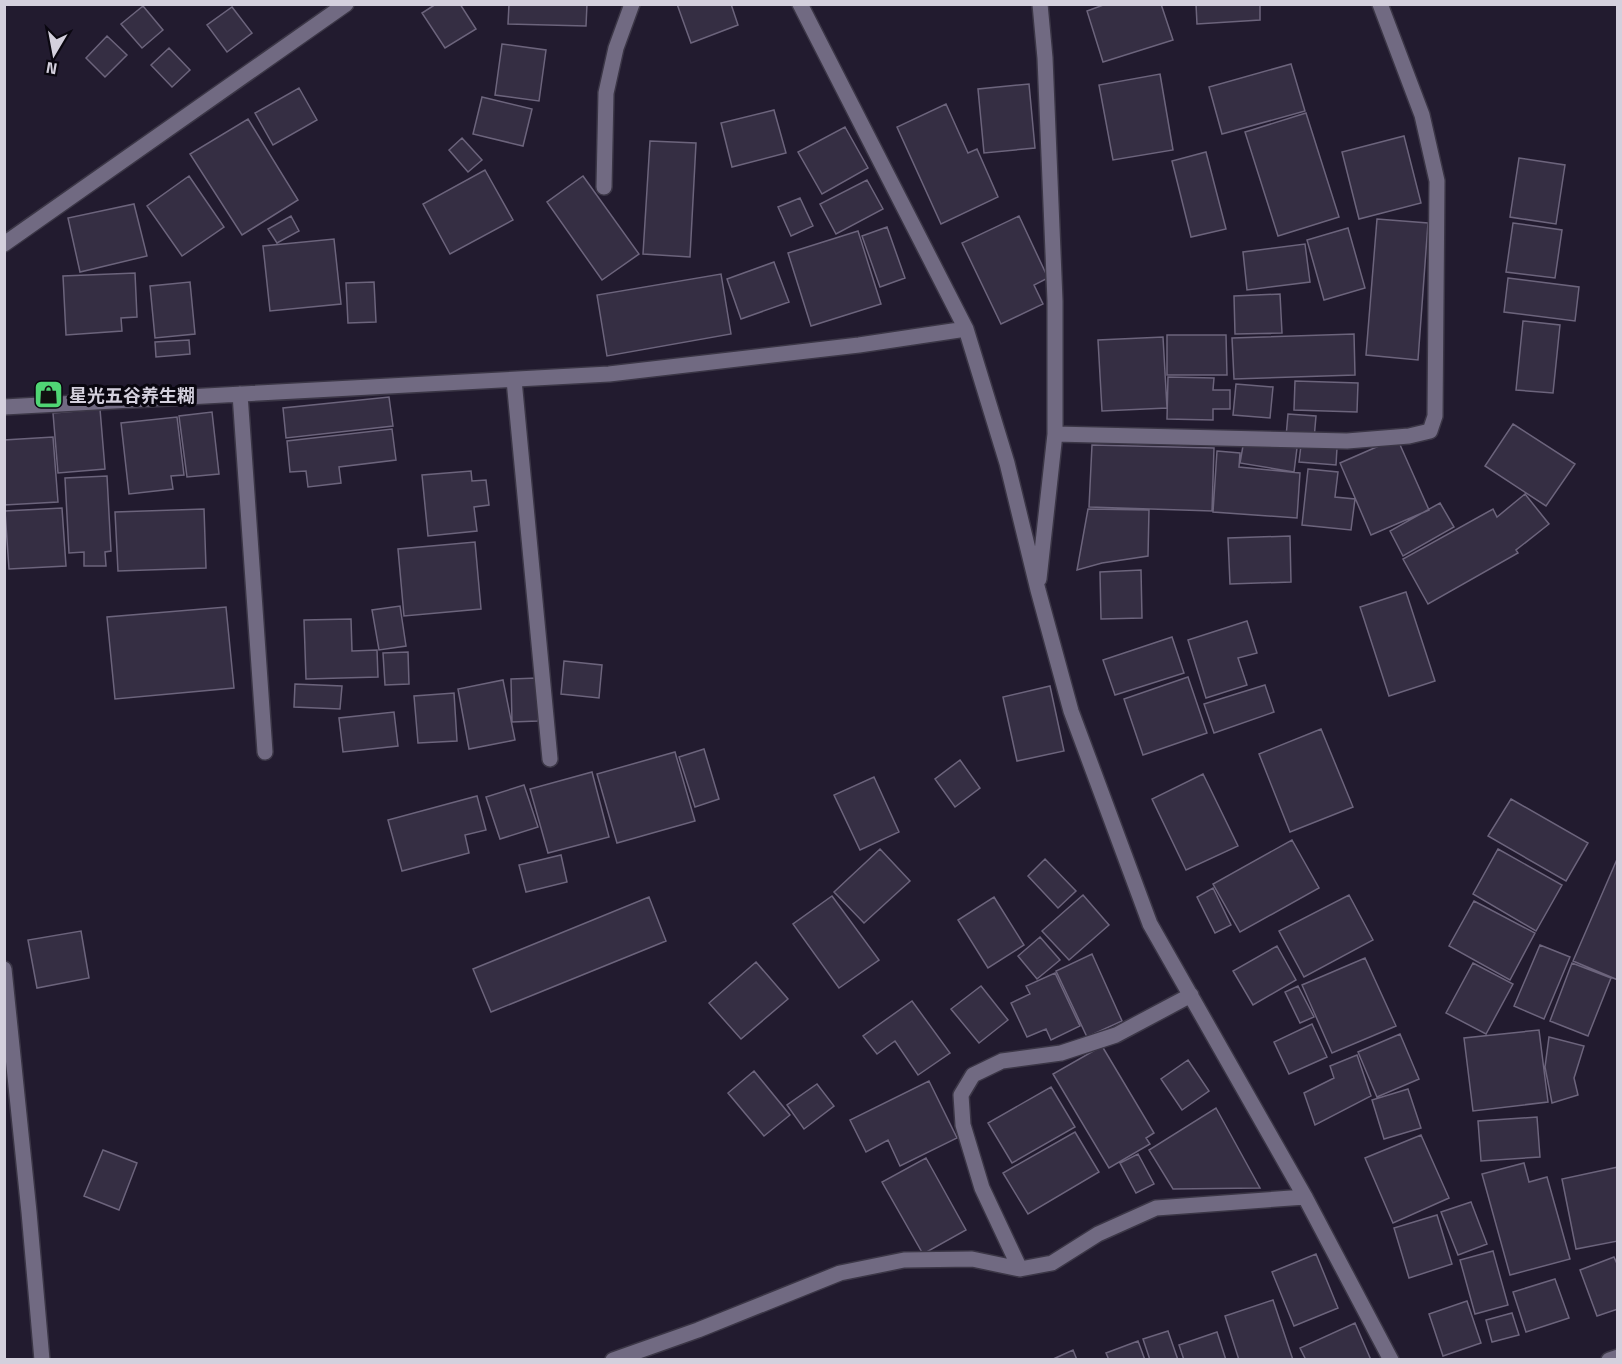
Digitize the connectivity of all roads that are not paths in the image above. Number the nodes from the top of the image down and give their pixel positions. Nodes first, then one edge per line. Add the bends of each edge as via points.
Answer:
1 (346, 4) edge
2 (632, 4) edge
3 (800, 4) edge
4 (1040, 4) edge
5 (1380, 4) edge
6 (604, 187) dead end
7 (4, 244) edge
8 (966, 328) junction
9 (514, 380) junction
10 (240, 394) junction
11 (4, 407) edge
12 (1054, 434) junction
13 (1038, 590) junction
14 (266, 752) dead end
15 (550, 759) dead end
16 (4, 969) edge
17 (1191, 996) junction
18 (1305, 1197) junction
19 (1020, 1269) junction
20 (1617, 1358) edge
21 (42, 1359) edge
22 (613, 1359) edge
23 (1391, 1359) edge
24 (1609, 1359) edge

1 - 7 street
2 - 6 street via 616,48 606,93
3 - 8 street
4 - 12 street via 1046,58 1055,301
5 - 12 street via 1422,116 1437,181 1436,416 1430,431 1347,441
8 - 9 street via 859,345 609,374
8 - 13 street via 1007,463
9 - 10 street
9 - 15 street
10 - 11 street
10 - 14 street
12 - 13 street
13 - 17 street via 1071,711 1150,924
16 - 21 street
17 - 18 street
17 - 19 street via 1116,1035 1061,1053 1002,1061 973,1075 961,1095 963,1125 982,1188
18 - 19 street via 1156,1208 1098,1234 1052,1263
18 - 23 street
19 - 22 street via 972,1259 904,1260 840,1273
20 - 24 street

